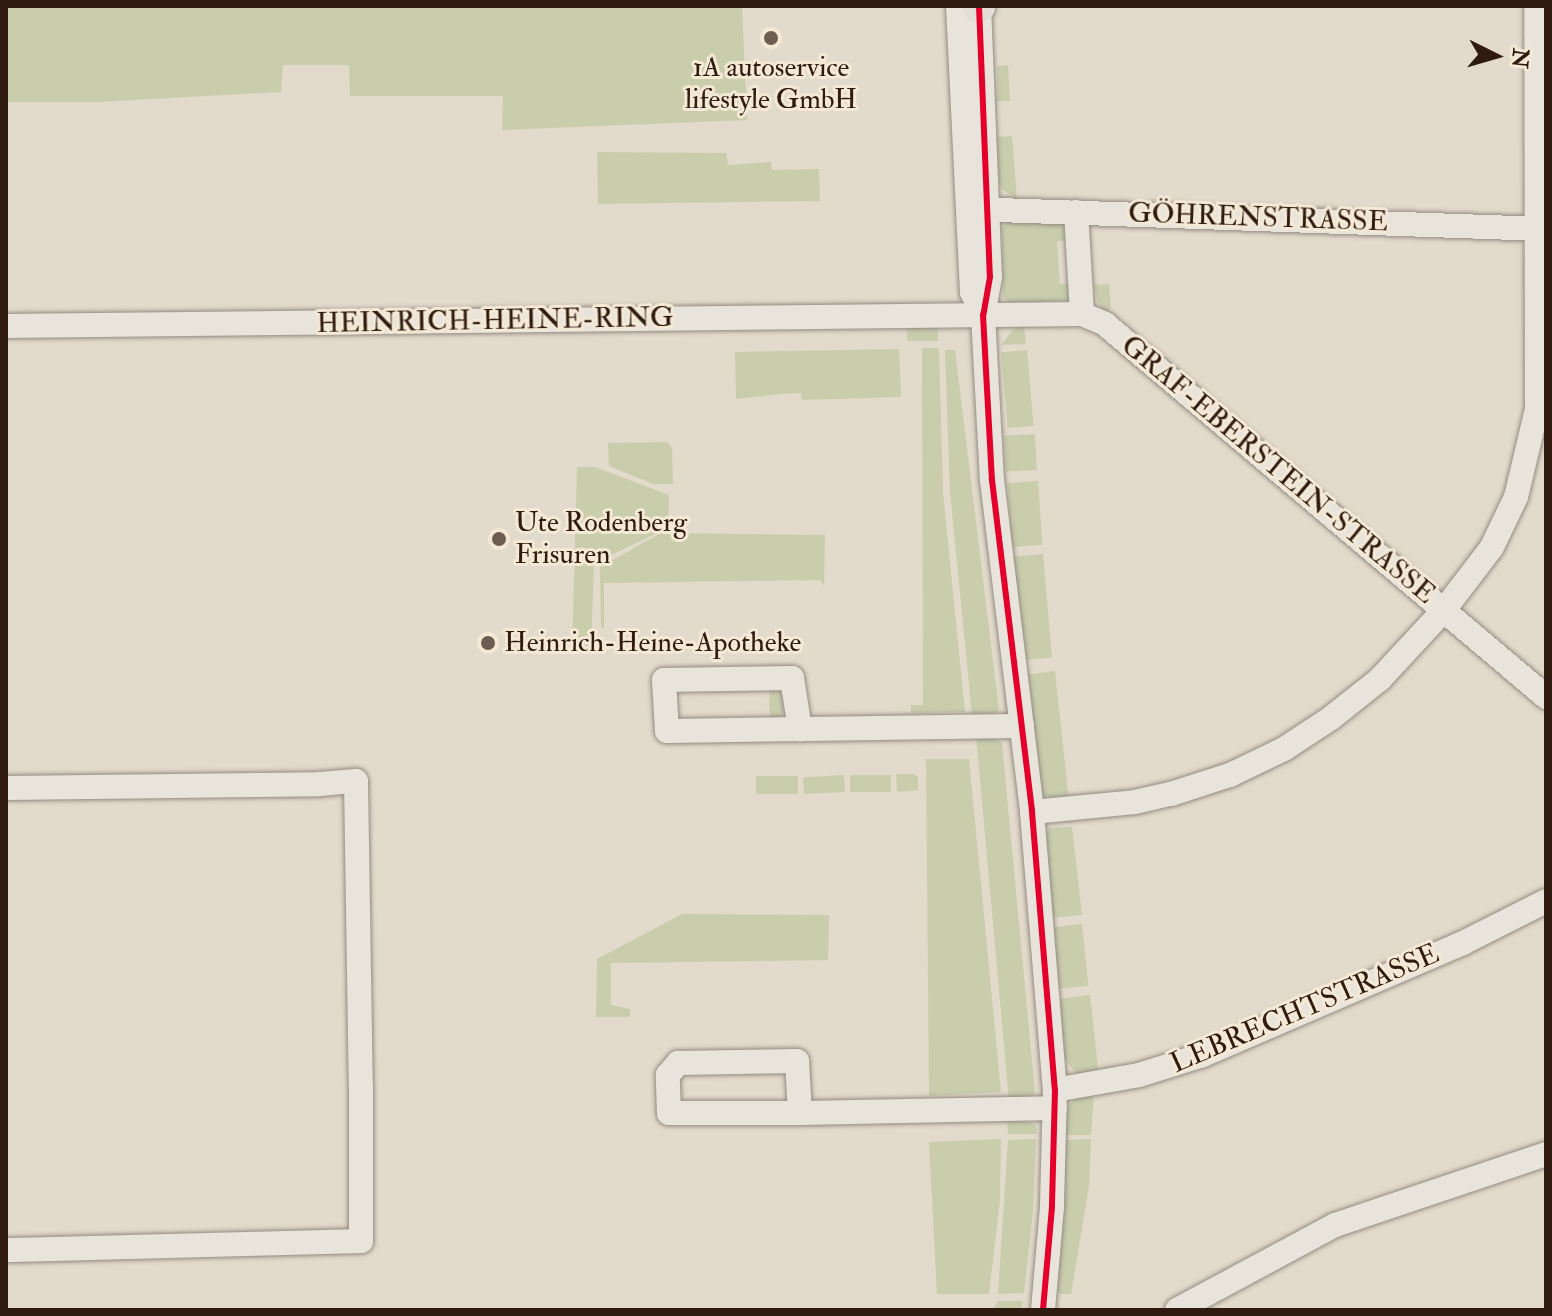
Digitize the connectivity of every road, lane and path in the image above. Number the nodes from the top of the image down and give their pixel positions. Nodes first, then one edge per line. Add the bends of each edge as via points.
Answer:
1 (958, 6) edge
2 (979, 6) edge
3 (1536, 6) edge
4 (979, 209) junction
5 (1076, 212) junction
6 (1541, 229) edge
7 (1082, 314) junction
8 (983, 315) junction
9 (6, 326) edge
10 (1444, 610) junction
11 (1546, 697) edge
12 (1022, 726) junction
13 (800, 729) junction
14 (6, 788) edge
15 (1032, 812) junction
16 (1546, 901) edge
17 (1055, 1099) junction
18 (800, 1113) junction
19 (1546, 1154) edge
20 (6, 1250) edge
21 (1043, 1310) edge
22 (1177, 1310) edge

1 - 4 street
2 - 4 street
3 - 6 street
4 - 5 street, GÖHRENSTRASSE
4 - 8 street via 990,292
5 - 6 street, GÖHRENSTRASSE
5 - 7 street
6 - 10 street via 1537,409 1526,466 1492,547
7 - 8 street
7 - 10 street, GRAF-EBERSTEIN-STRASSE via 1105,324
8 - 9 street, HEINRICH-HEINE-RING
8 - 12 street via 992,480
10 - 11 street, GRAF-EBERSTEIN-STRASSE
10 - 15 street via 1357,699 1258,762 1147,800
12 - 13 street
12 - 15 street
13 - 13 street via 792,678 664,680 667,731
14 - 20 street via 356,781 361,1086 361,1241
15 - 17 street
16 - 17 street, LEBRECHTSTRASSE via 1463,943 1203,1055
17 - 18 street, LEBRECHTSTRASSE
17 - 21 street
18 - 18 street, LEBRECHTSTRASSE via 669,1113 668,1075 678,1063 797,1061
19 - 22 street via 1335,1225

